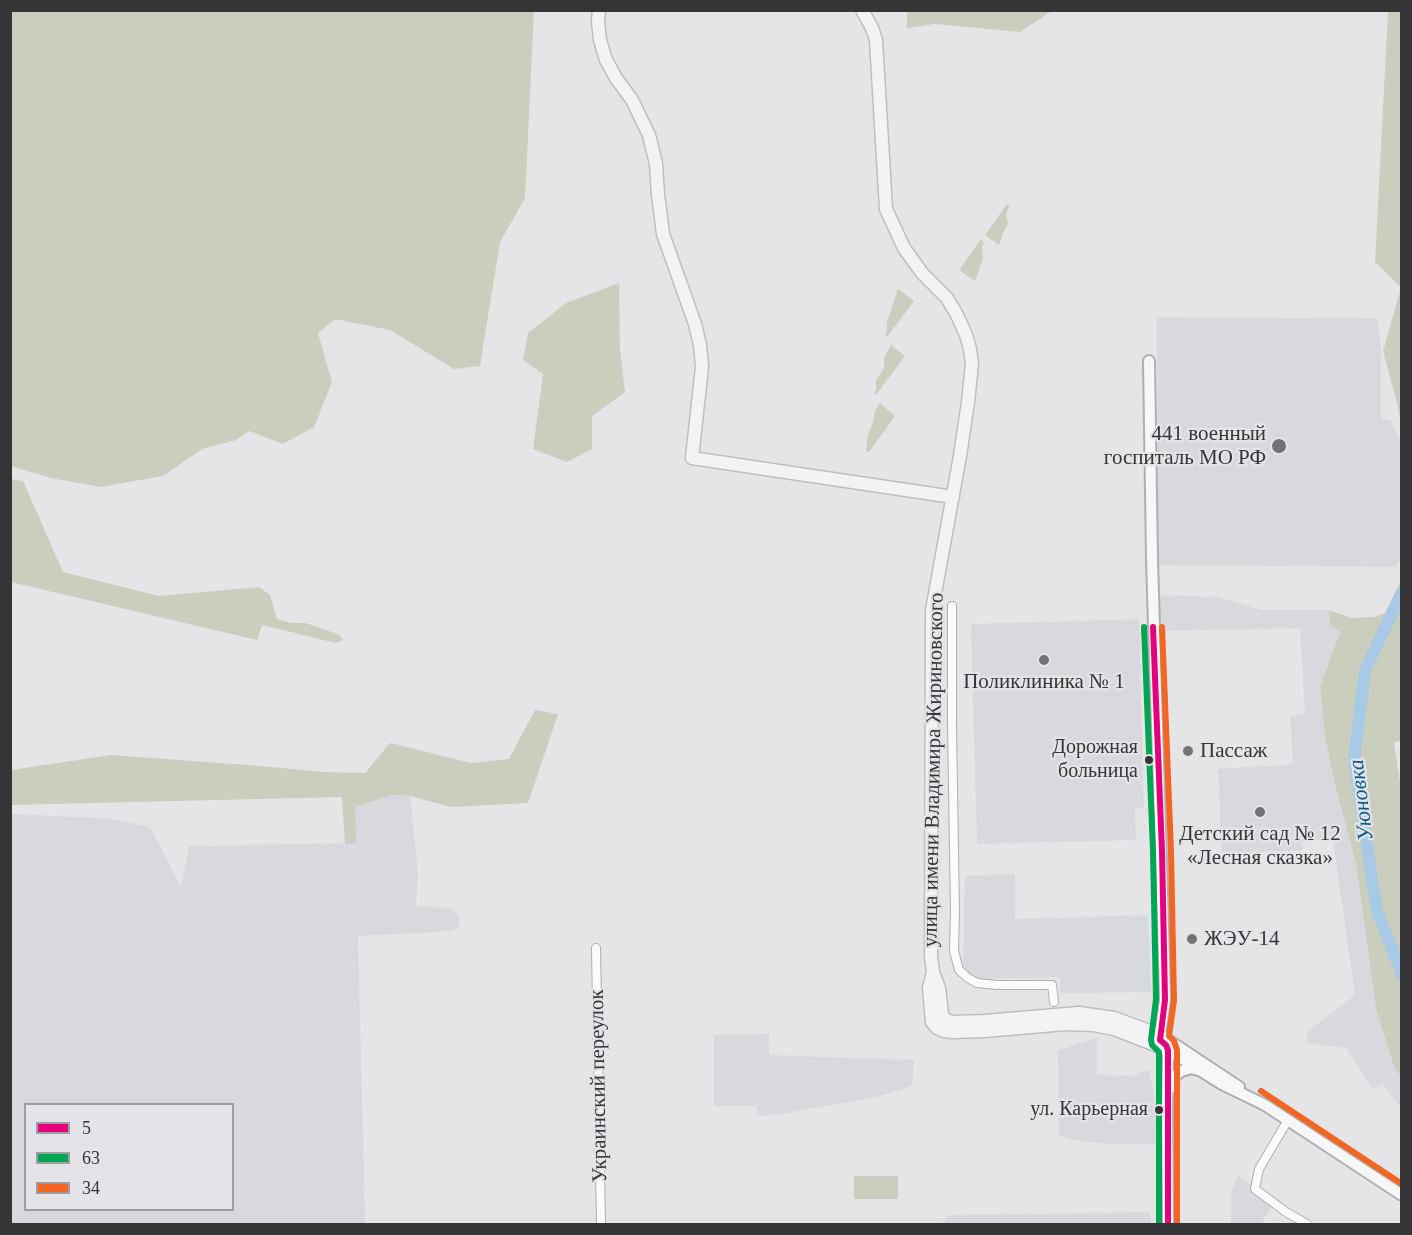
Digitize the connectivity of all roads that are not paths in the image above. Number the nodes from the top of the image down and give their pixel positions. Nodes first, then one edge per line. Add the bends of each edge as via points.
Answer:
1 (599, 10) edge
2 (862, 10) edge
3 (1149, 361) dead end
4 (953, 497) junction
5 (952, 606) dead end
6 (596, 948) dead end
7 (933, 972) junction
8 (1165, 984) junction
9 (1054, 1002) dead end
10 (1114, 1018) junction
11 (1160, 1035) junction
12 (1168, 1050) junction
13 (1202, 1071) junction
14 (1256, 1100) junction
15 (1288, 1120) junction
16 (1167, 1133) junction
17 (1401, 1195) edge
18 (601, 1224) edge
19 (1168, 1224) edge
20 (1307, 1224) edge

1 - 4 main road via 600,40 606,60 650,135 663,234 700,345 702,367 692,458
2 - 4 main road, улица имени Владимира Жириновского via 876,40 886,209 904,248 947,298 970,349 968,402
3 - 8 street
4 - 7 main road, улица имени Владимира Жириновского via 932,610
5 - 9 street via 954,951 959,970 977,983 1052,985
6 - 18 street, Украинский переулок
7 - 10 main road, улица имени Владимира Жириновского via 942,1014 948,1021 1079,1013
7 - 12 main road, улица имени Владимира Жириновского via 929,988 932,1022 944,1031 1080,1024 1114,1029
8 - 10 street via 1154,1025
8 - 11 street
10 - 11 main road, улица имени Владимира Жириновского
11 - 12 street
11 - 14 street
12 - 13 street
12 - 16 street
13 - 14 street
13 - 16 street via 1186,1069 1174,1077
14 - 15 street
15 - 17 street
15 - 20 street via 1259,1169 1255,1189
16 - 19 street

